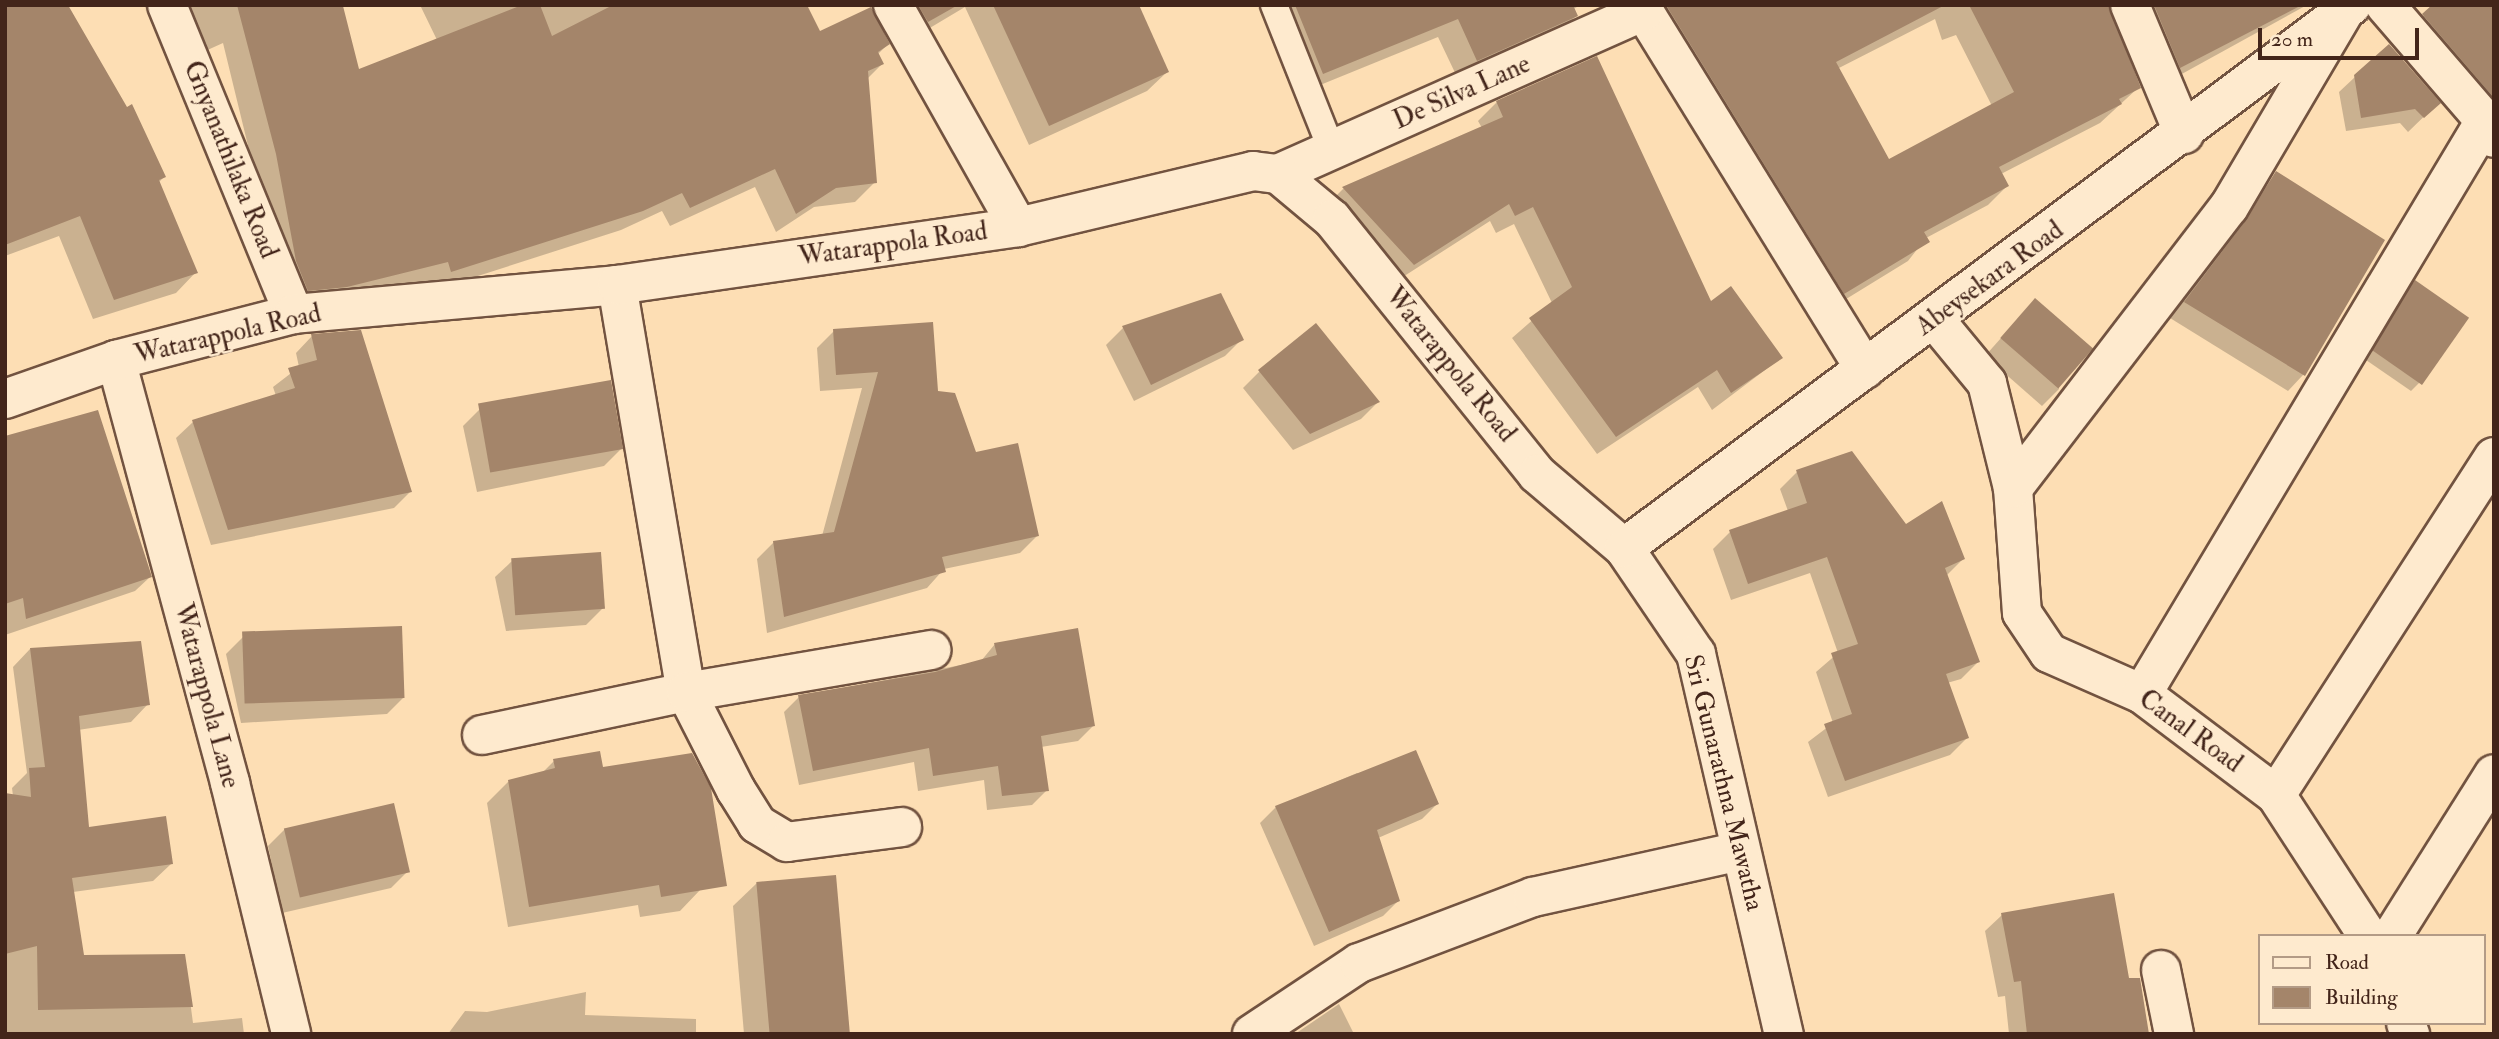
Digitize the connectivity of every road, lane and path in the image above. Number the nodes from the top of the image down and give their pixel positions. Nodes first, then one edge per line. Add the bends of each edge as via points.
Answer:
1 (167, 5) edge
2 (893, 5) edge
3 (1274, 5) edge
4 (2130, 5) edge
5 (2385, 5) edge
6 (1642, 8) edge
7 (2348, 9) edge
8 (2489, 129) edge
9 (2184, 134) junction
10 (1332, 150) junction
11 (1278, 174) junction
12 (1018, 227) junction
13 (617, 285) junction
14 (294, 314) junction
15 (1935, 320) junction
16 (116, 360) junction
17 (1864, 369) junction
18 (5, 399) edge
19 (2494, 457) edge
20 (2013, 488) junction
21 (1625, 548) junction
22 (931, 650) dead end
23 (686, 692) junction
24 (2142, 694) junction
25 (482, 734) dead end
26 (2494, 774) edge
27 (2276, 795) junction
28 (902, 827) dead end
29 (1740, 851) junction
30 (2367, 934) edge
31 (2393, 934) edge
32 (2161, 970) dead end
33 (291, 1034) edge
34 (1252, 1034) edge
35 (1784, 1034) edge
36 (2174, 1034) edge

1 - 14 street, Gnyanathilaka Road
2 - 12 street
3 - 10 lane
4 - 9 street
5 - 8 street
6 - 10 street, De Silva Lane
6 - 17 street
7 - 9 street, Abeysekara Road
7 - 20 street via 2229,207
8 - 24 street
9 - 15 street, Abeysekara Road
10 - 11 street, De Silva Lane
11 - 12 street, Watarappola Road via 1253,171
11 - 21 street, Watarappola Road via 1332,219 1537,474
12 - 13 street, Watarappola Road
13 - 14 street, Watarappola Road
13 - 23 street
14 - 16 street, Watarappola Road
15 - 17 street, Abeysekara Road
15 - 20 street, Canal Road via 1987,383
16 - 18 street, Watarappola Road
16 - 33 street, Watarappola Lane via 230,783
17 - 21 street, Abeysekara Road
19 - 27 street
20 - 24 street, Canal Road via 2022,613 2049,653
21 - 29 street, Sri Gunarathna Mawatha via 1696,654
22 - 23 street
23 - 25 street
23 - 28 street via 757,824 787,842
24 - 27 street, Canal Road
26 - 31 street
27 - 30 street, Canal Road
29 - 34 street via 1533,897 1359,963
29 - 35 street, Sri Gunarathna Mawatha
32 - 36 street

